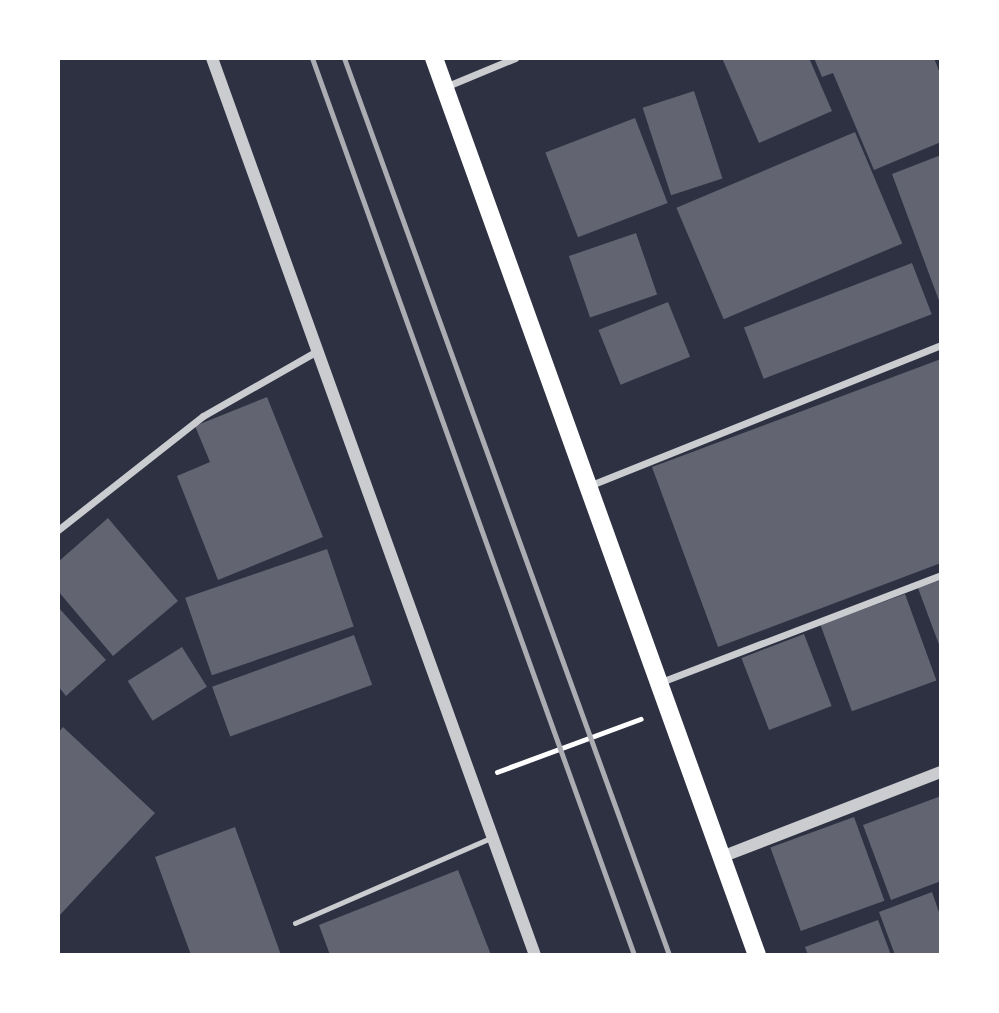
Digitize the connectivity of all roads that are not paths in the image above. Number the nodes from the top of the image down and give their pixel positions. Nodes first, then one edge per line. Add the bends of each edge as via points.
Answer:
1 (212, 58) edge
2 (434, 58) edge
3 (515, 58) edge
4 (444, 87) junction
5 (941, 345) edge
6 (317, 351) junction
7 (591, 485) junction
8 (58, 530) edge
9 (941, 575) edge
10 (661, 682) junction
11 (941, 772) edge
12 (493, 837) junction
13 (724, 856) junction
14 (295, 923) dead end
15 (535, 955) edge
16 (757, 955) edge

1 - 6 street
2 - 4 main road
3 - 4 street
4 - 7 main road
5 - 7 street
6 - 8 street via 203,416
6 - 12 street
7 - 10 main road
9 - 10 street
10 - 13 main road
11 - 13 street
12 - 14 lane
12 - 15 street
13 - 16 main road

